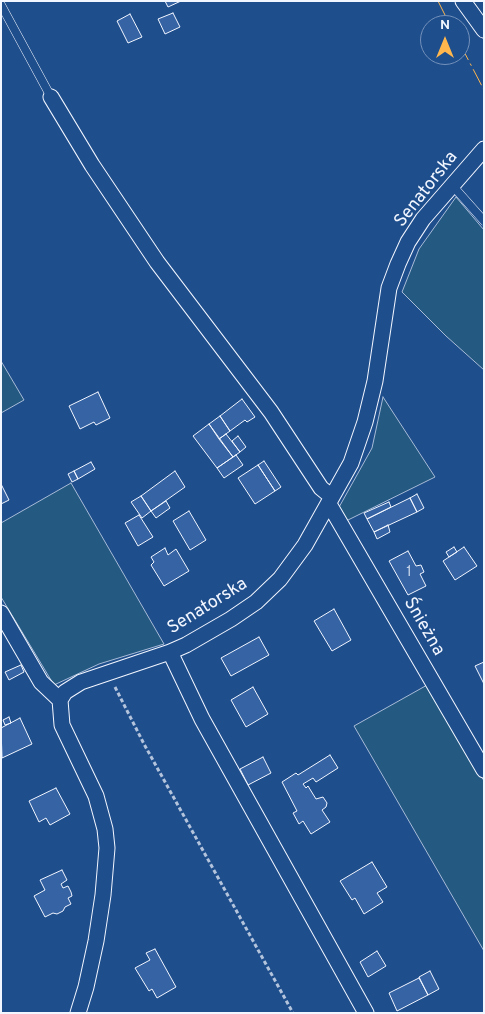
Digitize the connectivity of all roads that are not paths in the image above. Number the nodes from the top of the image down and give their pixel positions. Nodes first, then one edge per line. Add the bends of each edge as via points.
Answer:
1 (463, 1) edge
2 (1, 6) edge
3 (484, 30) edge
4 (51, 97) joint
5 (484, 149) edge
6 (452, 185) junction
7 (484, 221) edge
8 (330, 501) junction
9 (1, 613) edge
10 (170, 652) junction
11 (60, 700) junction
12 (484, 770) edge
13 (78, 1013) edge
14 (366, 1013) edge

1 - 3 street
2 - 4 lane
4 - 8 street, Śnieżna via 156,262 271,412
5 - 6 street, Senatorska
6 - 7 lane
6 - 8 street, Senatorska via 423,219 398,264 389,288 375,381 365,422 351,463
8 - 10 street, Senatorska via 305,545 268,592 231,619
8 - 12 street, Śnieżna
9 - 11 street via 41,682
10 - 11 street, Senatorska via 82,682
10 - 14 street via 202,719
11 - 13 street via 62,724 96,796 107,848 96,941

